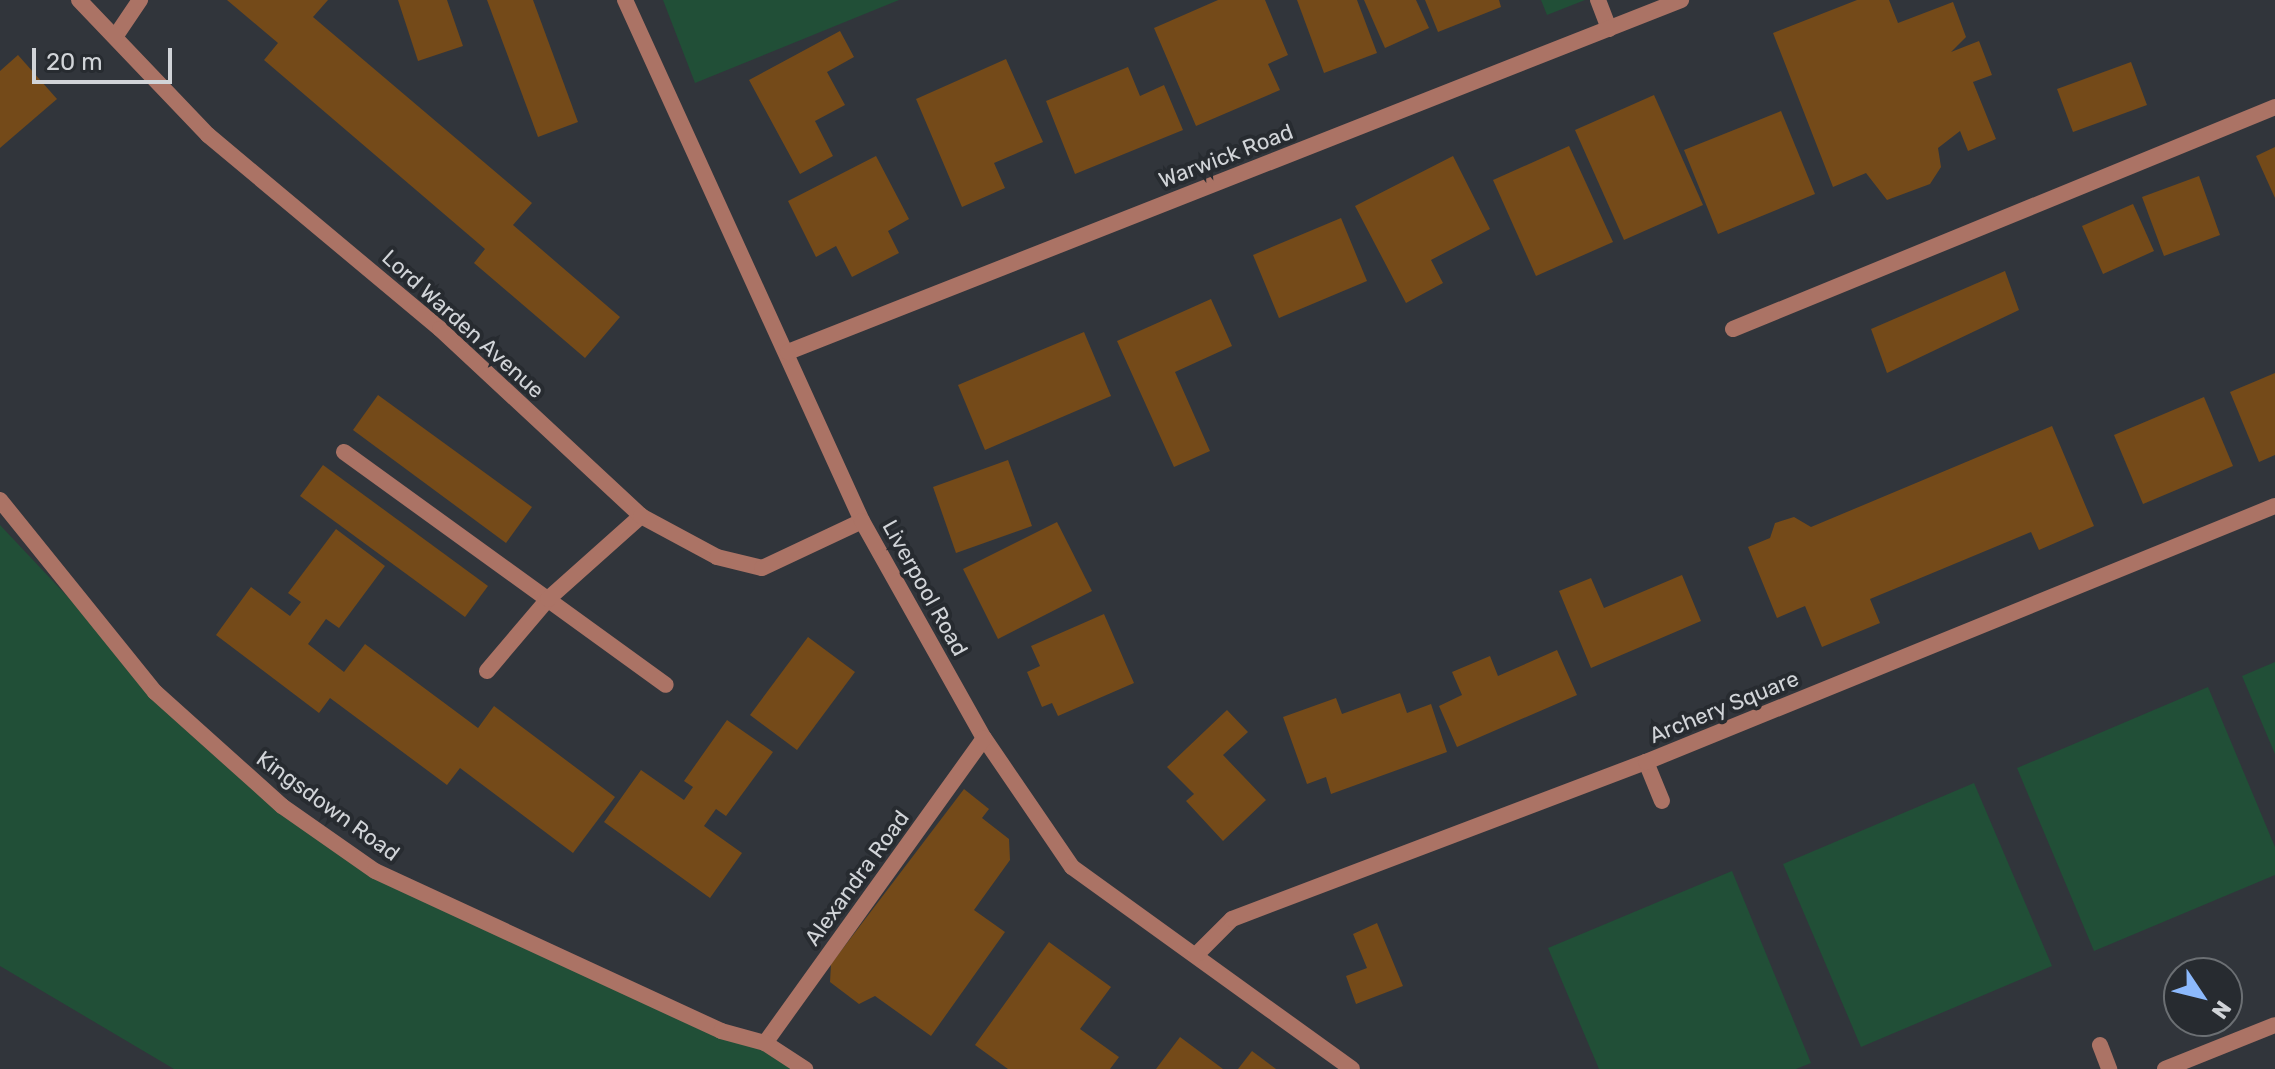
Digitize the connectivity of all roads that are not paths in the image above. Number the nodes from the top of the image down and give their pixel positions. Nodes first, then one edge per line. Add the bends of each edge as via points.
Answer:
1 (79, 0) edge
2 (140, 0) edge
3 (625, 0) edge
4 (1598, 0) edge
5 (1681, 0) edge
6 (1609, 29) junction
7 (115, 37) junction
8 (2275, 107) edge
9 (1733, 329) dead end
10 (788, 352) junction
11 (344, 452) dead end
12 (0, 500) edge
13 (2275, 506) edge
14 (641, 516) junction
15 (862, 521) junction
16 (548, 599) junction
17 (487, 671) dead end
18 (666, 685) dead end
19 (984, 738) junction
20 (1646, 762) junction
21 (1662, 801) dead end
22 (1197, 954) junction
23 (2275, 1025) edge
24 (765, 1043) junction
25 (2100, 1045) dead end
26 (805, 1069) edge
27 (1352, 1069) edge
28 (2109, 1069) edge
29 (2165, 1069) edge

1 - 7 street, Lord Warden Avenue
2 - 7 street
3 - 10 street, Liverpool Road via 657,84
4 - 6 street
5 - 6 street, Warwick Road
6 - 10 street, Warwick Road
7 - 14 street, Lord Warden Avenue via 208,135 440,329
8 - 9 street
10 - 15 street, Liverpool Road
11 - 16 street
12 - 24 street, Kingsdown Road via 155,692 282,806 375,871 721,1031
13 - 20 street, Archery Square
14 - 15 street, Lord Warden Avenue via 717,557 762,568
14 - 16 street
15 - 19 street, Liverpool Road
16 - 17 street
16 - 18 street
19 - 22 street, Liverpool Road via 1072,867
19 - 24 street, Alexandra Road
20 - 21 street
20 - 22 street, Archery Square via 1232,919
22 - 27 street, Liverpool Road
23 - 29 street
24 - 26 street, Kingsdown Road
25 - 28 street

